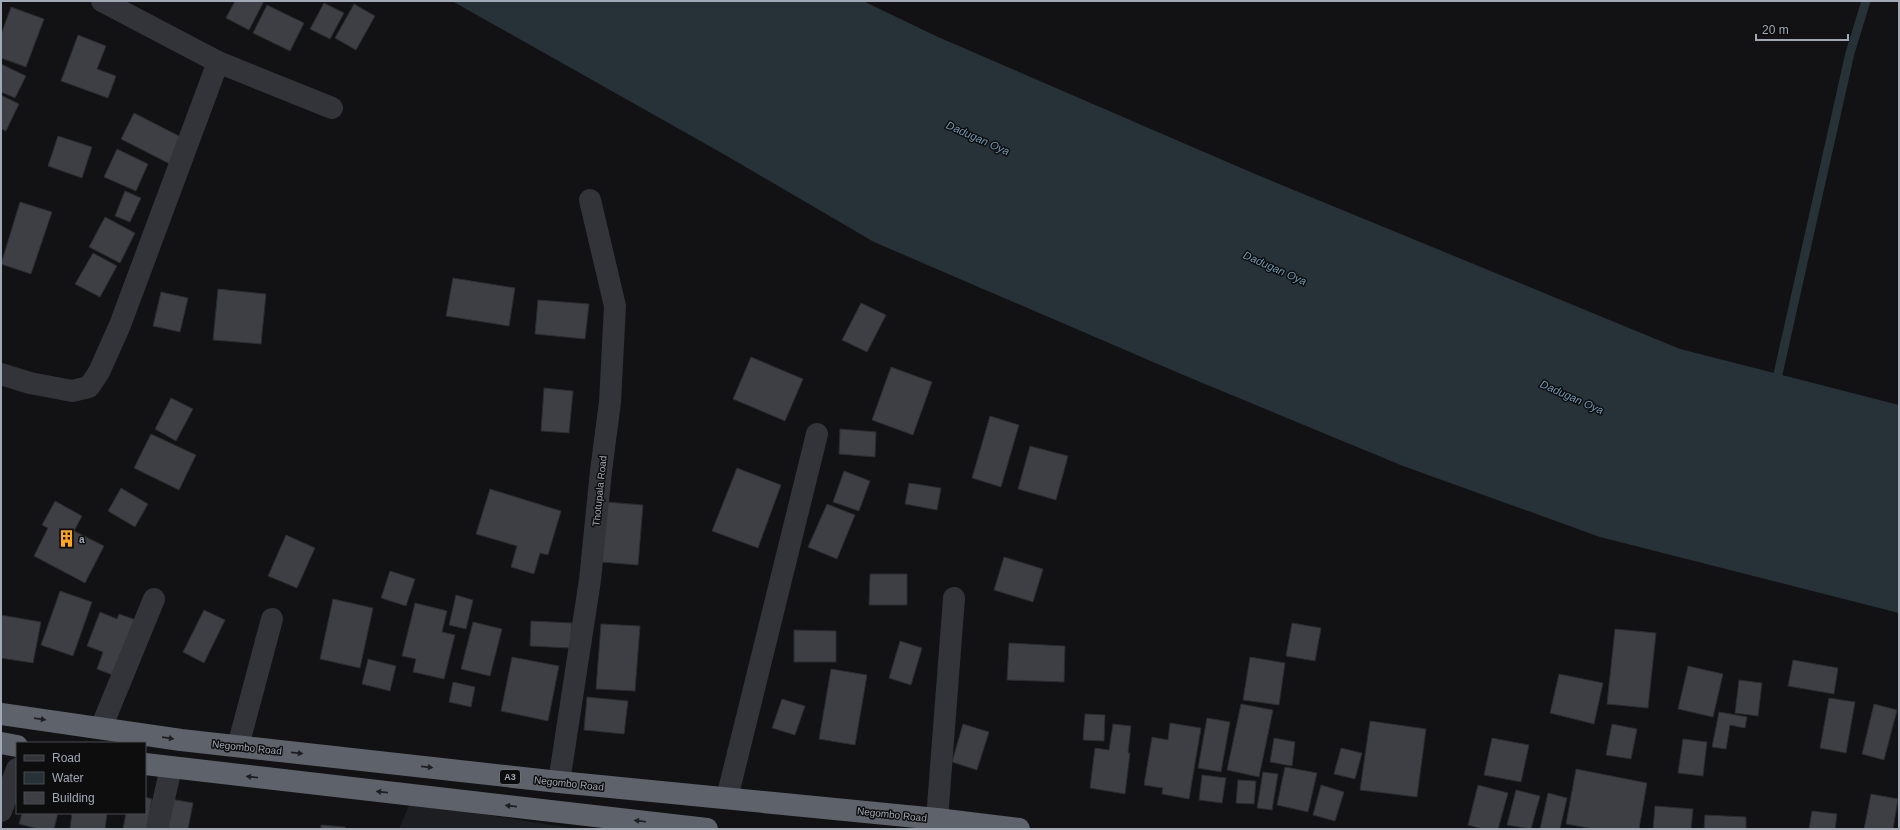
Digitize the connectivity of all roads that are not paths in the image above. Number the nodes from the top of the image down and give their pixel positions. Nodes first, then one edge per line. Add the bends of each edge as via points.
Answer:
1 (102, 1) edge
2 (218, 62) junction
3 (332, 108) dead end
4 (590, 200) dead end
5 (1, 374) edge
6 (817, 434) dead end
7 (954, 598) dead end
8 (154, 599) dead end
9 (272, 619) dead end
10 (1, 714) edge
11 (101, 728) junction
12 (1, 743) edge
13 (16, 746) edge
14 (238, 746) junction
15 (146, 764) edge
16 (171, 768) junction
17 (16, 772) edge
18 (559, 782) junction
19 (727, 798) junction
20 (1, 811) edge
21 (937, 819) junction
22 (156, 829) edge
23 (707, 829) edge
24 (1020, 829) edge

1 - 2 street
2 - 3 street
2 - 5 street via 120,325 99,372 89,387 72,391
4 - 18 street, Thotupala Road via 615,306 610,402 590,580
6 - 19 street
7 - 21 street
8 - 11 street
9 - 14 street
10 -> 11 highway, Negombo Road / A3
11 -> 14 highway, Negombo Road / A3
12 - 13 highway
14 -> 18 highway, Negombo Road / A3
15 - 16 highway
16 - 22 street
23 -> 16 highway
17 - 20 street
18 - 19 highway, Negombo Road / A3
19 - 21 highway, Negombo Road / A3
21 - 24 highway, Negombo Road / A3

